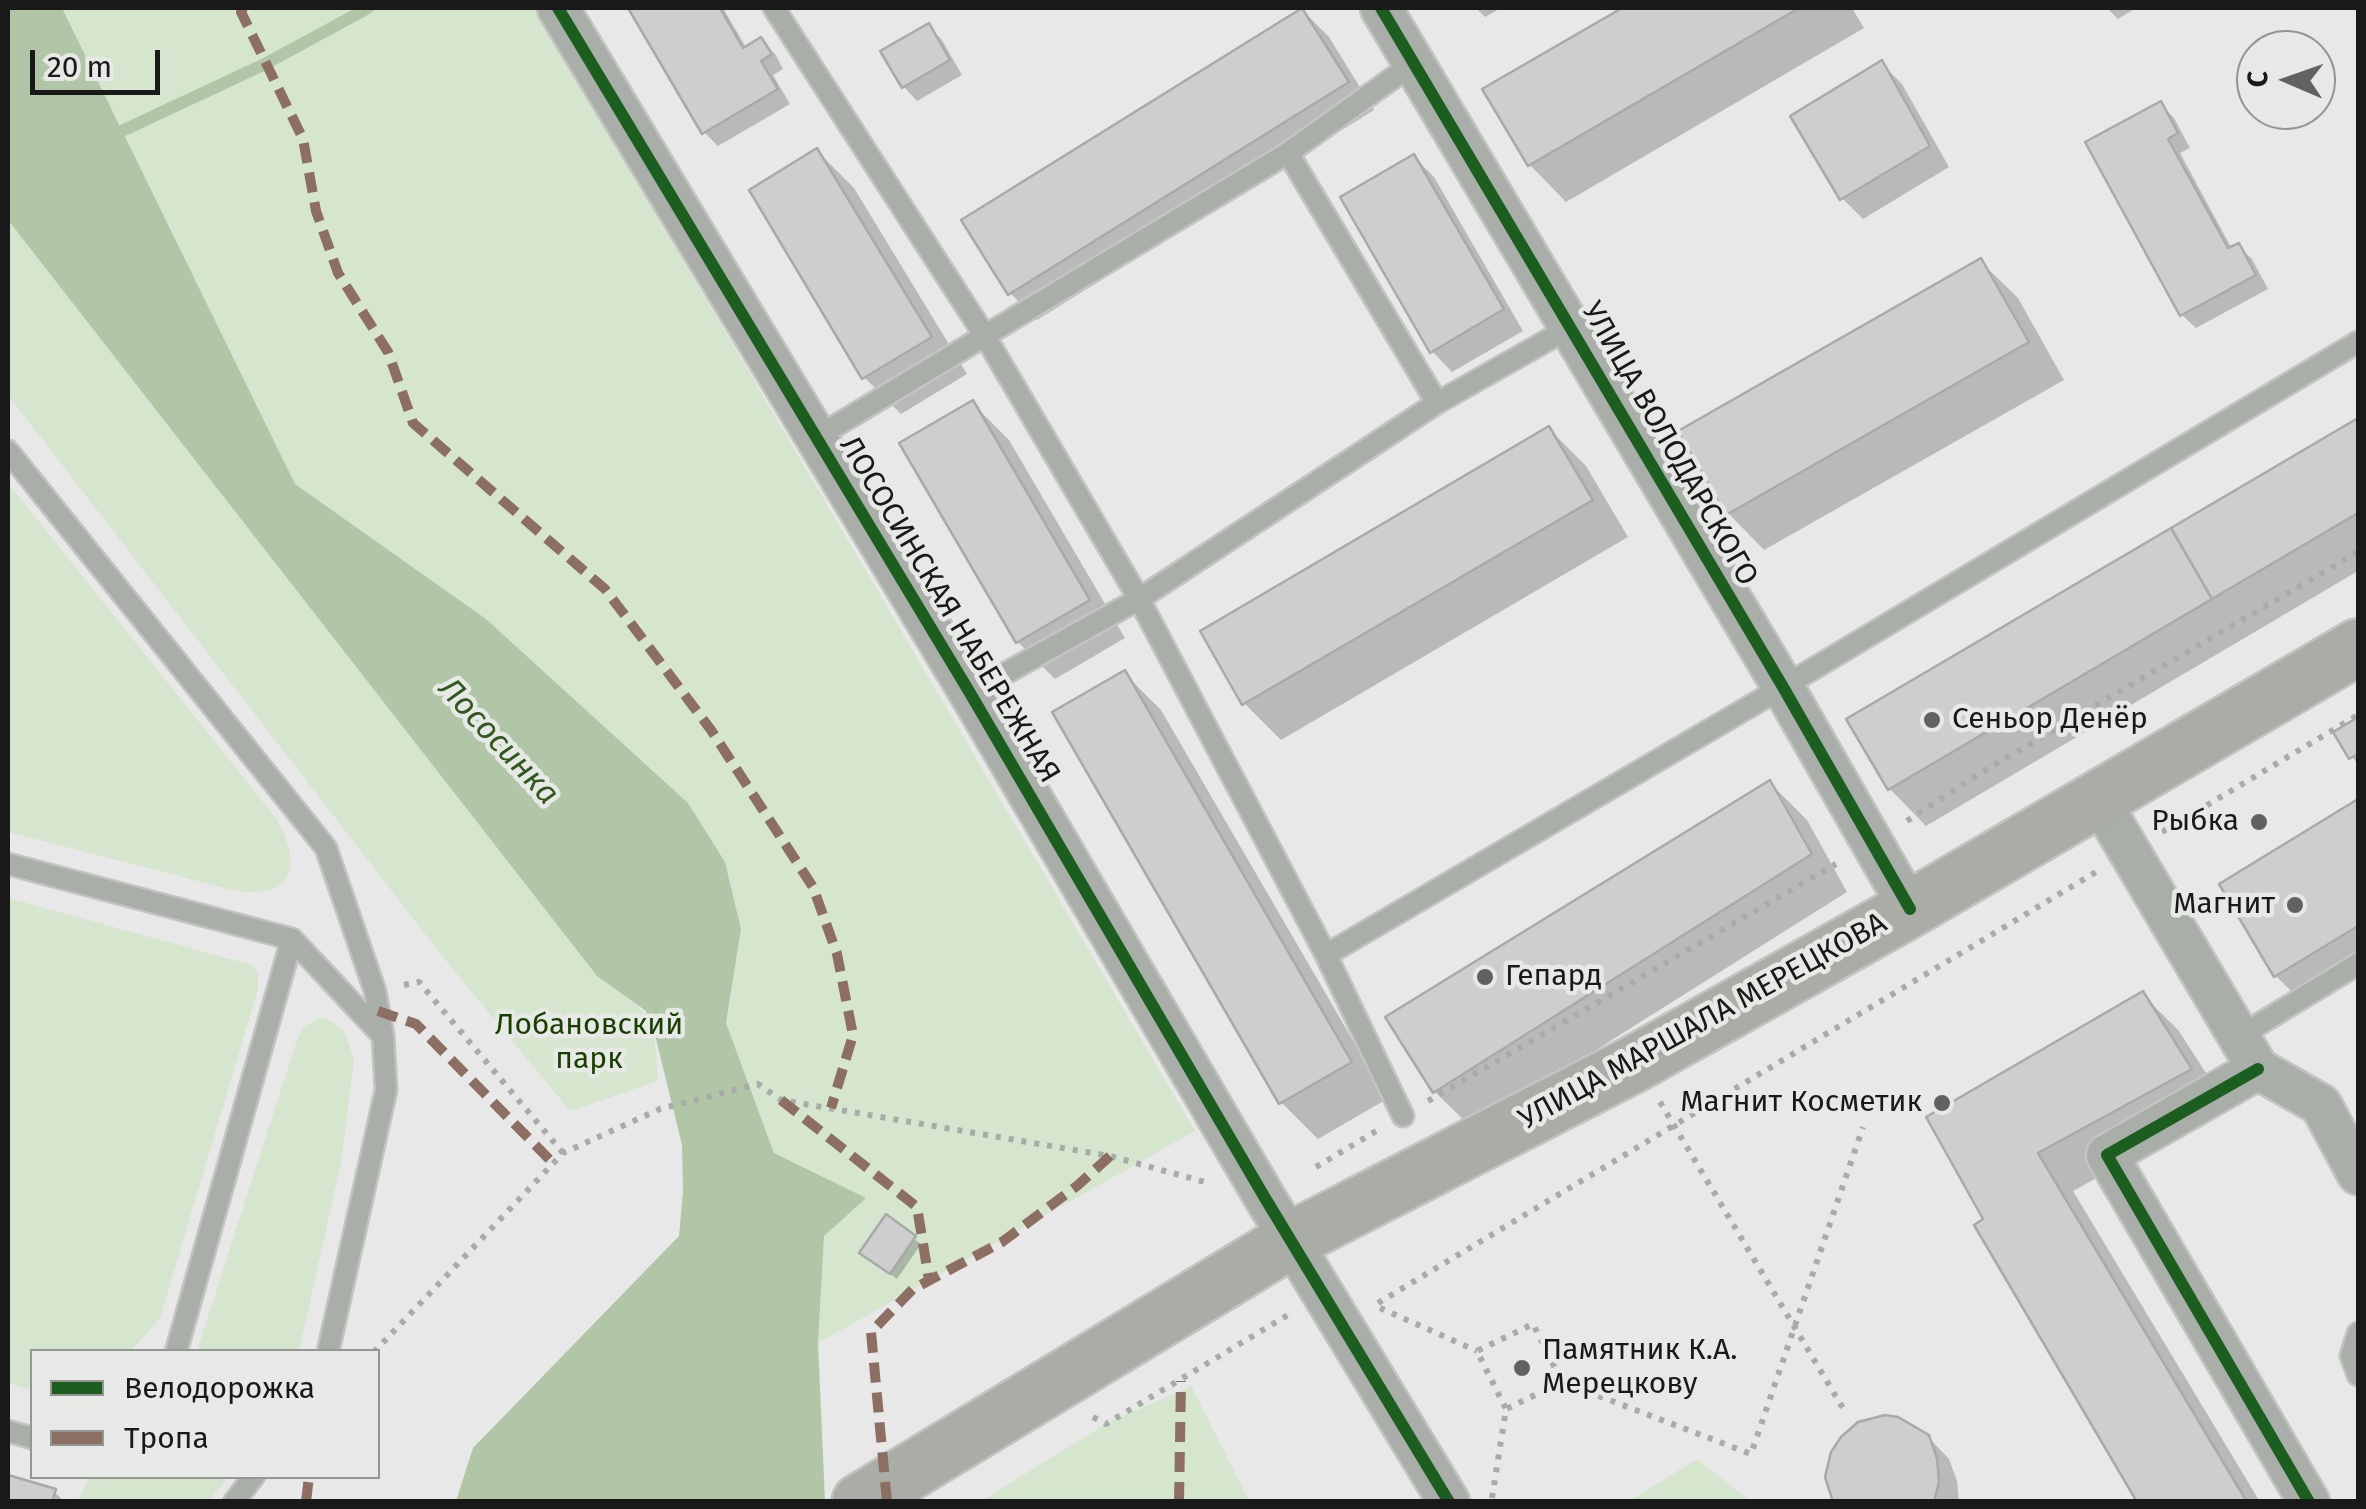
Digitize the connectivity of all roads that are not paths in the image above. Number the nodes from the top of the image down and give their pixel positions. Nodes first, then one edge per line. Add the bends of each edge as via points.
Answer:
1 (558, 8) edge
2 (774, 8) edge
3 (1381, 8) edge
4 (1414, 63) junction
5 (1288, 153) junction
6 (1571, 327) junction
7 (985, 336) junction
8 (2358, 342) edge
9 (1437, 402) junction
10 (816, 437) junction
11 (8, 451) edge
12 (1140, 599) junction
13 (2358, 647) edge
14 (1783, 688) junction
15 (970, 692) junction
16 (2099, 800) junction
17 (8, 864) edge
18 (1910, 909) junction
19 (292, 938) junction
20 (1326, 955) junction
21 (2358, 964) edge
22 (382, 1035) junction
23 (2248, 1053) junction
24 (1403, 1116) road end
25 (2358, 1174) edge
26 (1278, 1219) junction
27 (2358, 1333) edge
28 (178, 1349) edge
29 (329, 1349) edge
30 (2358, 1375) edge
31 (252, 1479) edge
32 (234, 1502) edge
33 (860, 1502) edge
34 (1448, 1502) edge
35 (2309, 1502) edge

1 - 10 street, ЛОСОСИНСКАЯ НАБЕРЕЖНАЯ
2 - 7 lane
3 - 4 street, УЛИЦА ВОЛОДАРСКОГО
4 - 5 lane
4 - 6 street, УЛИЦА ВОЛОДАРСКОГО
5 - 7 lane
5 - 9 lane
6 - 9 lane
6 - 14 street, УЛИЦА ВОЛОДАРСКОГО
7 - 10 lane
7 - 12 lane
8 - 14 lane
9 - 12 lane
10 - 15 street, ЛОСОСИНСКАЯ НАБЕРЕЖНАЯ
11 - 22 lane via 326,848 375,990
12 - 15 lane
12 - 20 lane
13 - 16 main road, УЛИЦА МАРШАЛА МЕРЕЦКОВА
14 - 18 street, УЛИЦА ВОЛОДАРСКОГО
14 - 20 lane
15 - 26 street, ЛОСОСИНСКАЯ НАБЕРЕЖНАЯ
16 - 18 main road, УЛИЦА МАРШАЛА МЕРЕЦКОВА
16 - 23 street
17 - 19 lane
18 - 26 main road, УЛИЦА МАРШАЛА МЕРЕЦКОВА via 1636,1062
19 - 22 lane
19 - 28 lane
20 - 24 lane
21 - 23 lane
22 - 29 lane via 386,1090
23 - 25 street via 2321,1105
23 - 35 street via 2107,1156
26 - 33 main road, УЛИЦА МАРШАЛА МЕРЕЦКОВА via 1045,1392
26 - 34 street, ЛОСОСИНСКАЯ НАБЕРЕЖНАЯ
27 - 30 lane via 2351,1356
31 - 32 lane

